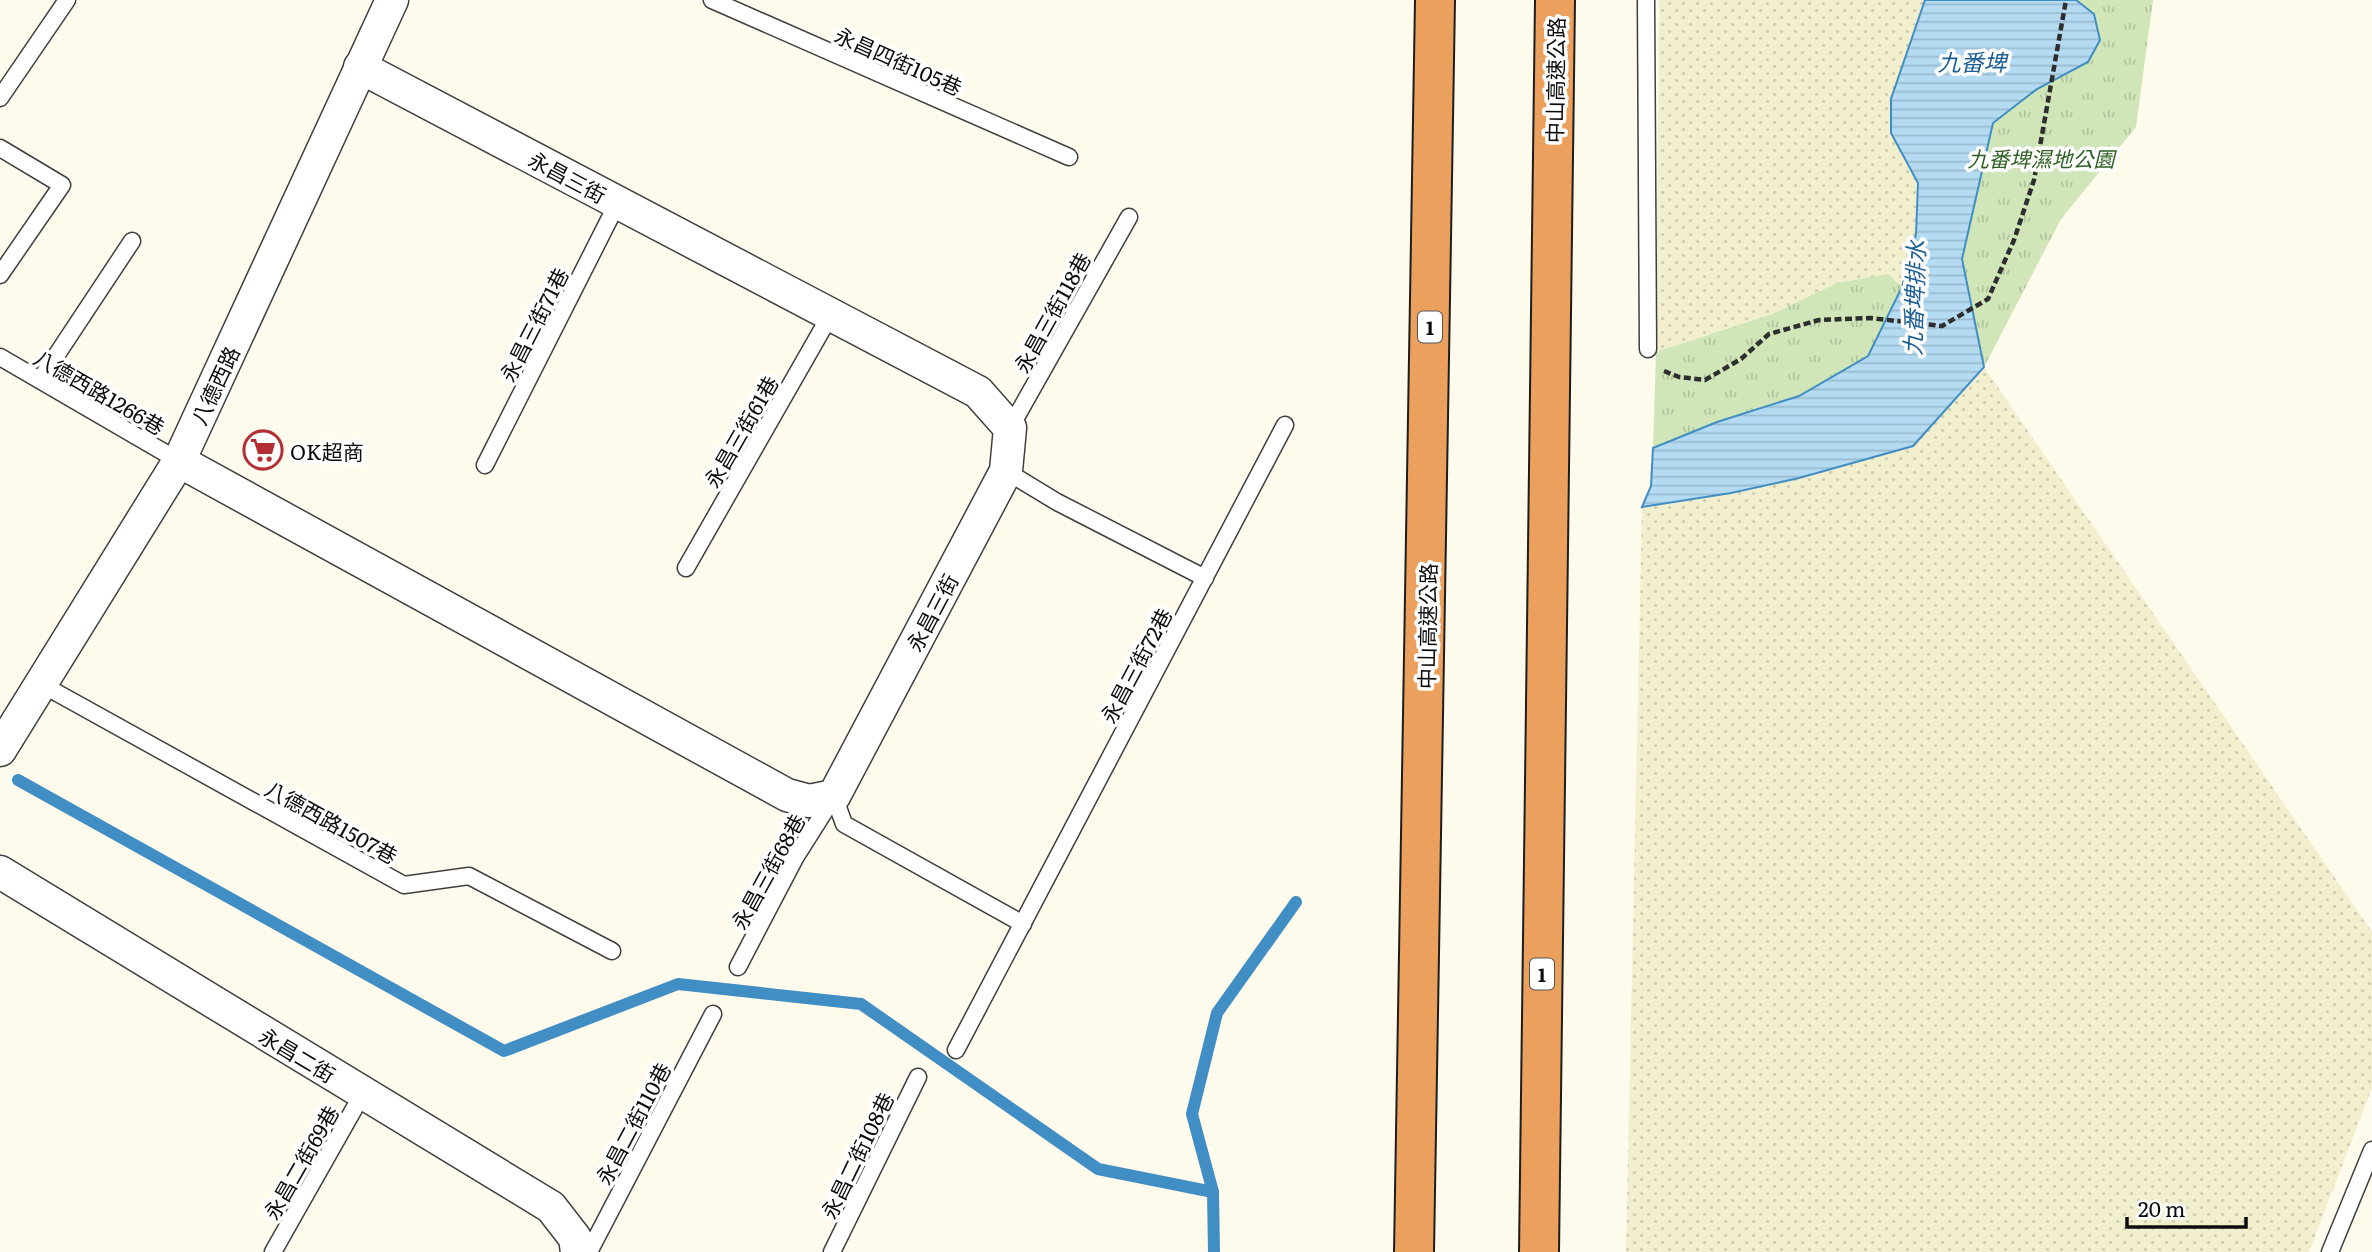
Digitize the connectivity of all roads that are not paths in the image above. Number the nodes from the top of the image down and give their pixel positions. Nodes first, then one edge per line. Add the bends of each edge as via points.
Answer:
1 (67, 0) edge
2 (392, 0) edge
3 (712, 0) edge
4 (1435, 0) edge
5 (1555, 0) edge
6 (1647, 0) edge
7 (360, 67) junction
8 (0, 98) edge
9 (0, 148) edge
10 (1069, 158) dead end
11 (618, 202) junction
12 (1129, 217) dead end
13 (132, 241) dead end
14 (0, 275) edge
15 (831, 314) junction
16 (1648, 349) road end
17 (0, 357) edge
18 (40, 380) junction
19 (1285, 425) dead end
20 (1010, 428) junction
21 (180, 461) junction
22 (485, 464) dead end
23 (1006, 471) junction
24 (686, 568) dead end
25 (1205, 578) junction
26 (41, 684) junction
27 (0, 750) edge
28 (834, 796) junction
29 (0, 873) edge
30 (1023, 924) junction
31 (612, 951) dead end
32 (738, 968) dead end
33 (713, 1014) dead end
34 (956, 1050) dead end
35 (918, 1077) dead end
36 (363, 1093) junction
37 (2372, 1150) edge
38 (273, 1252) edge
39 (577, 1252) edge
40 (589, 1252) edge
41 (832, 1252) edge
42 (1414, 1252) edge
43 (1539, 1252) edge
44 (2330, 1252) edge

1 - 8 lane
2 - 7 street, 八德西路
3 - 10 lane, 永昌四街105巷
4 - 42 highway, 中山高速公路 / 1
5 - 43 highway, 中山高速公路 / 1
6 - 16 lane
7 - 11 street, 永昌三街
7 - 21 street, 八德西路
9 - 14 lane via 62,186
11 - 15 street, 永昌三街
11 - 22 lane, 永昌三街71巷
12 - 20 lane, 永昌三街118巷
13 - 18 lane
15 - 20 street, 永昌三街 via 978,392
15 - 24 lane, 永昌三街61巷
17 - 18 lane, 八德西路1266巷
18 - 21 lane, 八德西路1266巷
19 - 25 lane, 永昌三街72巷
20 - 23 street, 永昌三街
21 - 26 street, 八德西路
21 - 28 street via 787,795 809,801
23 - 25 lane
23 - 28 street, 永昌三街
25 - 30 lane, 永昌三街72巷
26 - 27 street, 八德西路
26 - 31 lane, 八德西路1507巷 via 404,885 469,876
28 - 30 lane via 844,824
28 - 32 lane, 永昌三街68巷 via 795,858
29 - 36 street, 永昌二街
30 - 34 lane, 永昌三街72巷
33 - 40 lane, 永昌二街110巷
35 - 41 lane, 永昌二街108巷
36 - 38 lane, 永昌二街69巷
36 - 39 street, 永昌二街 via 551,1207 575,1238
37 - 44 lane

